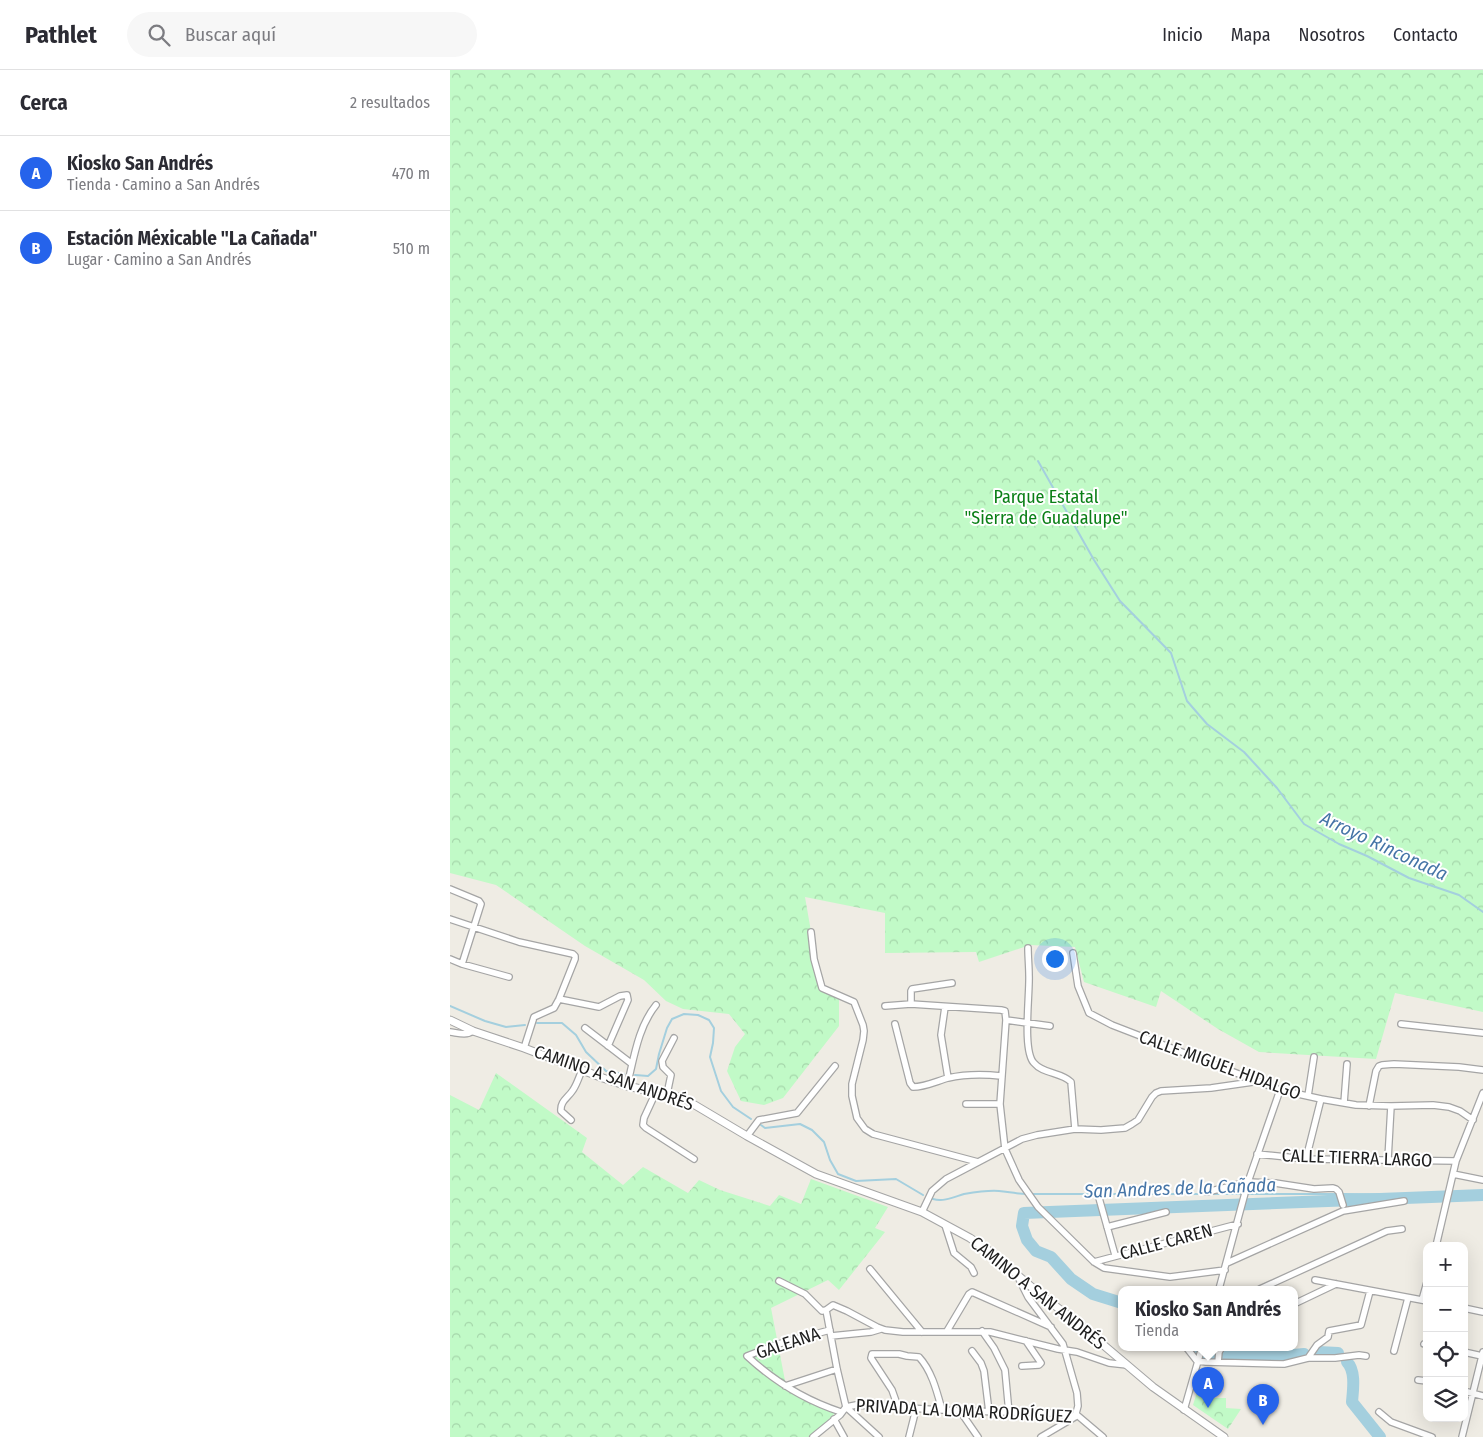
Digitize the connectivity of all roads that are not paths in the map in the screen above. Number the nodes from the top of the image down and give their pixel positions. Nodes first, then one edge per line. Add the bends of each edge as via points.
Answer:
1 (450, 889) edge
2 (450, 919) edge
3 (475, 927) junction
4 (811, 932) dead end
5 (1028, 948) dead end
6 (1073, 953) dead end
7 (450, 960) edge
8 (462, 964) junction
9 (509, 977) dead end
10 (952, 983) dead end
11 (559, 999) junction
12 (656, 1004) dead end
13 (912, 1004) junction
14 (885, 1006) dead end
15 (945, 1007) junction
16 (450, 1020) edge
17 (1006, 1020) junction
18 (1027, 1023) junction
19 (895, 1024) dead end
20 (1401, 1024) dead end
21 (1050, 1026) dead end
22 (585, 1028) dead end
23 (473, 1030) junction
24 (450, 1032) edge
25 (1483, 1034) edge
26 (674, 1038) dead end
27 (608, 1046) junction
28 (524, 1048) junction
29 (1314, 1057) dead end
30 (632, 1064) junction
31 (1347, 1064) dead end
32 (834, 1066) dead end
33 (582, 1070) junction
34 (1483, 1070) edge
35 (1001, 1076) junction
36 (948, 1078) junction
37 (1256, 1082) junction
38 (627, 1086) junction
39 (1280, 1090) junction
40 (656, 1092) junction
41 (1483, 1092) edge
42 (668, 1094) junction
43 (1308, 1096) junction
44 (1321, 1100) junction
45 (1344, 1103) junction
46 (966, 1104) dead end
47 (1000, 1104) junction
48 (1368, 1106) junction
49 (1391, 1106) junction
50 (571, 1120) dead end
51 (1473, 1120) junction
52 (1075, 1129) junction
53 (747, 1136) junction
54 (1005, 1149) junction
55 (1257, 1154) junction
56 (694, 1159) dead end
57 (1306, 1159) junction
58 (1388, 1159) junction
59 (1456, 1161) junction
60 (978, 1162) junction
61 (1453, 1174) junction
62 (1483, 1180) edge
63 (1248, 1182) junction
64 (1207, 1192) dead end
65 (1099, 1198) dead end
66 (1404, 1201) dead end
67 (1343, 1205) dead end
68 (922, 1212) junction
69 (1166, 1212) dead end
70 (1238, 1224) junction
71 (945, 1225) junction
72 (1107, 1227) junction
73 (1402, 1229) dead end
74 (1437, 1242) edge
75 (1115, 1256) junction
76 (1094, 1262) junction
77 (1227, 1262) junction
78 (870, 1269) dead end
79 (1225, 1270) junction
80 (974, 1273) dead end
81 (1016, 1274) junction
82 (1315, 1280) dead end
83 (779, 1281) dead end
84 (1336, 1284) junction
85 (1220, 1286) edge
86 (1267, 1286) edge
87 (1370, 1291) junction
88 (1408, 1298) junction
89 (1423, 1300) edge
90 (1298, 1302) edge
91 (1468, 1309) edge
92 (826, 1310) junction
93 (1483, 1312) edge
94 (1051, 1327) junction
95 (881, 1329) junction
96 (982, 1331) junction
97 (922, 1332) junction
98 (947, 1332) junction
99 (830, 1333) junction
100 (1026, 1340) junction
101 (1065, 1350) junction
102 (972, 1351) dead end
103 (1189, 1351) edge
104 (1201, 1351) edge
105 (1220, 1351) edge
106 (1394, 1351) dead end
107 (1468, 1352) edge
108 (1483, 1354) edge
109 (1366, 1356) dead end
110 (1308, 1358) junction
111 (1197, 1361) junction
112 (1218, 1362) junction
113 (1127, 1365) junction
114 (1022, 1366) dead end
115 (837, 1369) junction
116 (1418, 1380) dead end
117 (1423, 1381) edge
118 (785, 1386) junction
119 (1468, 1392) edge
120 (1473, 1393) junction
121 (1483, 1396) edge
122 (846, 1407) junction
123 (898, 1408) junction
124 (916, 1409) junction
125 (942, 1410) junction
126 (1184, 1410) junction
127 (960, 1411) junction
128 (841, 1412) junction
129 (988, 1412) junction
130 (1379, 1412) dead end
131 (1010, 1413) junction
132 (1075, 1417) junction
133 (834, 1419) junction
134 (813, 1437) edge
135 (844, 1437) edge
136 (879, 1437) edge
137 (909, 1437) edge
138 (978, 1437) edge
139 (1041, 1437) edge
140 (1103, 1437) edge
141 (1224, 1437) edge
142 (1432, 1437) edge
143 (1462, 1437) edge

1 - 3 street via 480,900
2 - 3 street
3 - 8 street
3 - 11 street via 520,942 573,954 575,959
4 - 60 street via 822,988 854,1002 863,1025 852,1096 861,1125 873,1134
5 - 18 street
6 - 37 street, CALLE MIGUEL HIDALGO via 1078,986 1089,1013
7 - 8 street
8 - 9 street
10 - 13 street via 912,989
11 - 27 street via 599,1007 627,995 628,1000
11 - 28 street via 554,1008 534,1017
12 - 30 street via 640,1034
13 - 14 street
13 - 15 street
15 - 17 street via 1001,1010 1005,1012
15 - 36 street via 942,1035
16 - 23 street, CAMINO A SAN ANDRÉS
17 - 18 street
17 - 35 street
18 - 21 street
18 - 52 street via 1030,1059 1071,1082
19 - 36 street via 913,1087
20 - 25 street
22 - 27 street
23 - 24 street via 465,1034
23 - 28 street, CAMINO A SAN ANDRÉS
26 - 42 street via 662,1062 663,1068 671,1075
27 - 30 street
28 - 33 street, CAMINO A SAN ANDRÉS
29 - 43 street
30 - 38 street
31 - 45 street
32 - 53 street via 797,1113 758,1120
33 - 38 street, CAMINO A SAN ANDRÉS
33 - 50 street via 561,1106 561,1112
34 - 48 street via 1382,1065 1376,1070
35 - 36 street via 981,1074
35 - 47 street
37 - 39 street, CALLE MIGUEL HIDALGO
37 - 52 street via 1162,1091 1152,1097 1138,1120 1125,1128
38 - 40 street, CAMINO A SAN ANDRÉS
39 - 43 street, CALLE MIGUEL HIDALGO
39 - 55 street
40 - 42 street, CAMINO A SAN ANDRÉS
40 - 56 street via 644,1125
41 - 51 street
42 - 53 street, CAMINO A SAN ANDRÉS via 689,1100
43 - 44 street, CALLE MIGUEL HIDALGO
44 - 45 street, CALLE MIGUEL HIDALGO
44 - 57 street
45 - 48 street, CALLE MIGUEL HIDALGO
46 - 47 street
47 - 54 street
48 - 49 street, CALLE MIGUEL HIDALGO
49 - 51 street, CALLE MIGUEL HIDALGO via 1433,1105 1460,1111
49 - 58 street
51 - 59 street
52 - 54 street via 1030,1137
53 - 68 street, CAMINO A SAN ANDRÉS via 825,1178
54 - 60 street
54 - 76 street via 1019,1180 1038,1207
55 - 57 street, CALLE TIERRA LARGO
55 - 63 street
57 - 58 street, CALLE TIERRA LARGO
58 - 59 street, CALLE TIERRA LARGO
59 - 61 street
60 - 68 street via 937,1185
61 - 62 street
61 - 74 street
63 - 64 street
63 - 67 street via 1314,1190 1333,1188 1338,1190
63 - 70 street
65 - 72 street
66 - 77 street via 1342,1211
68 - 71 street, CAMINO A SAN ANDRÉS
69 - 72 street
70 - 75 street, CALLE CAREN
70 - 77 street
71 - 80 street via 954,1253
71 - 81 street, CAMINO A SAN ANDRÉS via 970,1238
72 - 75 street
73 - 86 street via 1387,1232
75 - 76 street, CALLE CAREN
76 - 79 street via 1104,1268 1170,1277
77 - 79 street
78 - 97 street
79 - 85 street
81 - 94 street via 1028,1297
81 - 113 street, CAMINO A SAN ANDRÉS
82 - 84 street
83 - 92 street via 805,1294 822,1311
84 - 87 street
84 - 90 street
87 - 88 street
87 - 110 street via 1361,1325 1330,1331
88 - 89 street
88 - 106 street
91 - 93 street
92 - 95 street via 834,1305
92 - 99 street
94 - 98 street via 971,1292
94 - 101 street
95 - 97 street
95 - 99 street, GALEANA
96 - 98 street
96 - 100 street
96 - 131 street via 1004,1366
97 - 98 street
99 - 115 street
99 - 118 street, GALEANA via 778,1344 747,1356
100 - 101 street
100 - 114 street via 1042,1363
101 - 113 street
101 - 132 street via 1077,1393
102 - 129 street via 984,1371
103 - 111 street
104 - 111 street
105 - 112 street
107 - 108 street
108 - 120 street
109 - 110 street
110 - 112 street via 1284,1364
111 - 112 street
111 - 126 street
113 - 126 street, CAMINO A SAN ANDRÉS
115 - 118 street
115 - 122 street
116 - 117 street
118 - 128 street
119 - 120 street
120 - 121 street
120 - 143 street
122 - 123 street, PRIVADA LA LOMA RODRÍGUEZ
122 - 128 street
122 - 136 street
123 - 124 street, PRIVADA LA LOMA RODRÍGUEZ
123 - 125 street via 892,1390 871,1358 872,1354 919,1357 935,1385
124 - 125 street, PRIVADA LA LOMA RODRÍGUEZ
124 - 137 street
125 - 127 street, PRIVADA LA LOMA RODRÍGUEZ
126 - 141 street, CAMINO A SAN ANDRÉS
127 - 129 street, PRIVADA LA LOMA RODRÍGUEZ
127 - 138 street
128 - 133 street
129 - 131 street, PRIVADA LA LOMA RODRÍGUEZ
130 - 142 street via 1392,1422
131 - 132 street, PRIVADA LA LOMA RODRÍGUEZ via 1054,1413
132 - 139 street
132 - 140 street, PRIVADA LA LOMA RODRÍGUEZ via 1078,1415
133 - 134 street
133 - 135 street

